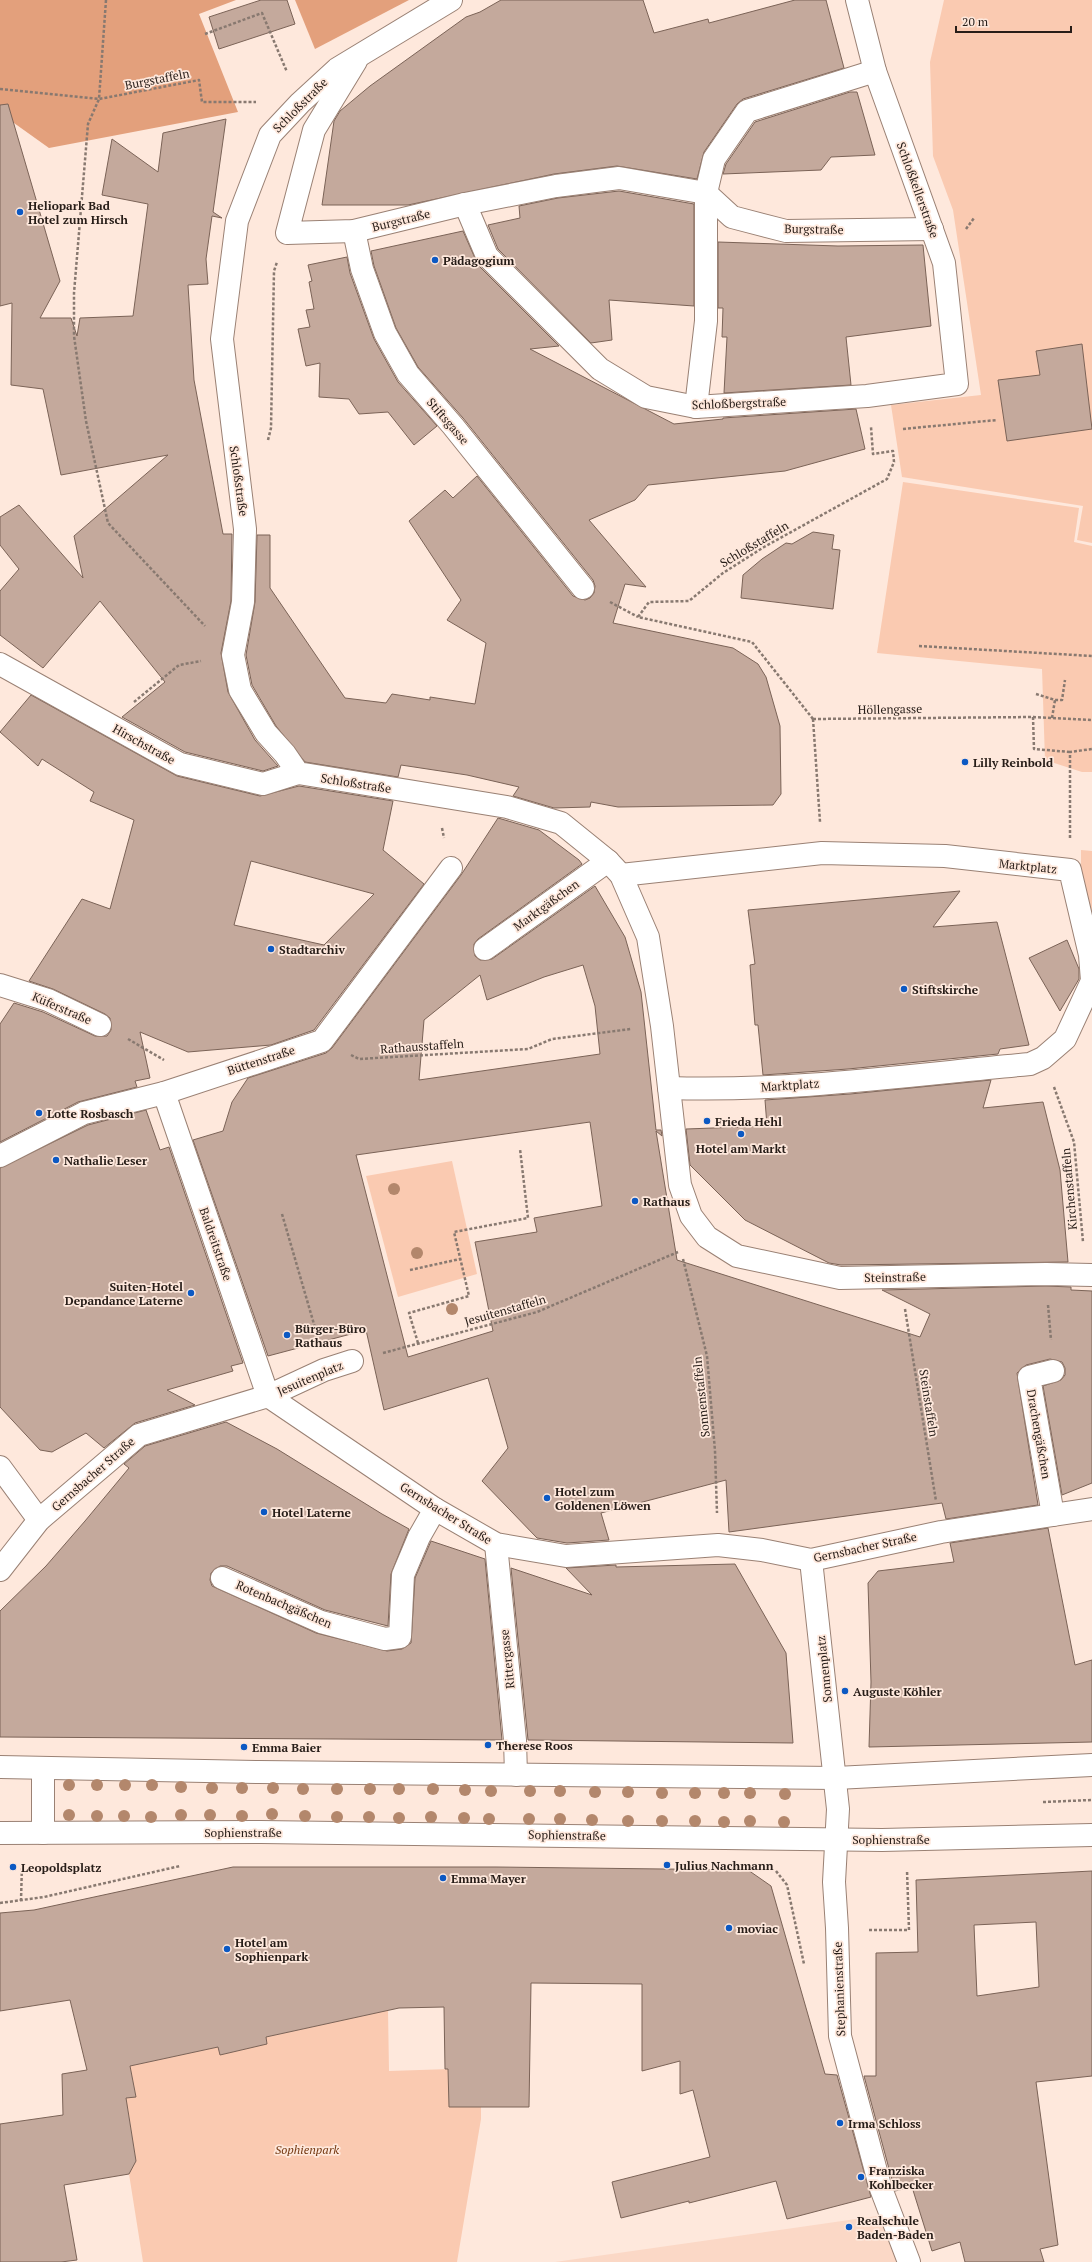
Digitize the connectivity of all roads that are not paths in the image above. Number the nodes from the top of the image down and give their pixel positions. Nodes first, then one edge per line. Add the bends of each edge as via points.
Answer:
1 (451, 0) edge
2 (857, 0) edge
3 (360, 55) junction
4 (874, 71) junction
5 (706, 193) junction
6 (466, 204) junction
7 (932, 229) junction
8 (354, 231) junction
9 (957, 384) joint
10 (696, 407) junction
11 (584, 588) dead end
12 (0, 664) edge
13 (298, 773) junction
14 (451, 868) dead end
15 (615, 868) junction
16 (486, 949) dead end
17 (0, 985) edge
18 (100, 1025) dead end
19 (669, 1088) junction
20 (164, 1093) junction
21 (0, 1156) edge
22 (1089, 1275) edge
23 (352, 1361) dead end
24 (1053, 1371) road end
25 (268, 1396) junction
26 (0, 1467) edge
27 (435, 1509) junction
28 (1092, 1509) edge
29 (1053, 1515) junction
30 (39, 1520) junction
31 (496, 1544) junction
32 (811, 1560) junction
33 (0, 1570) edge
34 (222, 1578) dead end
35 (1092, 1765) edge
36 (0, 1767) edge
37 (43, 1768) junction
38 (516, 1775) junction
39 (836, 1778) junction
40 (0, 1833) edge
41 (32, 1833) junction
42 (1092, 1835) edge
43 (838, 1839) junction
44 (909, 2262) edge

1 - 3 street, Schloßstraße
2 - 4 street, Schloßkellerstraße
3 - 8 street, Burgstraße via 314,130 287,233
3 - 13 street, Schloßstraße via 336,69 270,135 238,220 222,339 245,529 243,602 233,655 240,690 266,733
4 - 5 street via 747,111 714,159
4 - 7 street, Schloßkellerstraße
5 - 6 street, Burgstraße via 619,178 556,186
5 - 7 street, Burgstraße via 732,217 786,231
5 - 10 street via 706,321
6 - 8 street, Burgstraße
6 - 10 street, Schloßbergstraße via 487,256 600,369 646,397
7 - 9 street, Schloßkellerstraße via 944,264
8 - 11 street, Stiftsgasse via 362,269 385,333 408,374 487,466
9 - 10 street, Schloßbergstraße via 867,396
12 - 13 street, Hirschstraße via 180,764 263,784
13 - 15 street, Schloßstraße via 507,807 561,823
14 - 20 street, Büttenstraße via 322,1041
15 - 16 street, Marktgäßchen
15 - 19 street via 648,936
15 - 19 street, Marktplatz via 699,865 822,853 945,856 1070,870 1090,955 1092,981 1065,1039 1043,1058 1030,1064 764,1088
17 - 18 street, Küferstraße via 48,1000
19 - 22 street, Steinstraße via 680,1185 691,1216 707,1237 737,1256 840,1278
20 - 21 street, Büttenstraße via 84,1113
20 - 25 street, Baldreitstraße
23 - 25 street, Jesuitenplatz via 324,1370
24 - 29 street, Drachengäßchen via 1029,1377
25 - 27 street, Gernsbacher Straße
25 - 30 street, Gernsbacher Straße via 139,1434
26 - 30 street
27 - 31 street, Gernsbacher Straße
27 - 34 street, Rotenbachgäßchen via 419,1537 403,1575 400,1637 385,1639 321,1622
28 - 29 street, Gernsbacher Straße
29 - 32 street, Gernsbacher Straße via 941,1532
30 - 33 street, Gernsbacher Straße
31 - 32 street, Gernsbacher Straße via 566,1556 718,1545 762,1550
31 - 38 street, Rittergasse via 515,1740
32 - 39 street, Sonnenplatz
35 - 39 street
36 - 37 street
37 - 38 street
37 - 41 street
38 - 39 street
39 - 43 street, Stephanienstraße
40 - 41 street, Sophienstraße
41 - 43 street, Sophienstraße via 276,1832
42 - 43 street, Sophienstraße via 906,1840
43 - 44 street, Stephanienstraße via 834,1882 840,2036 880,2186

